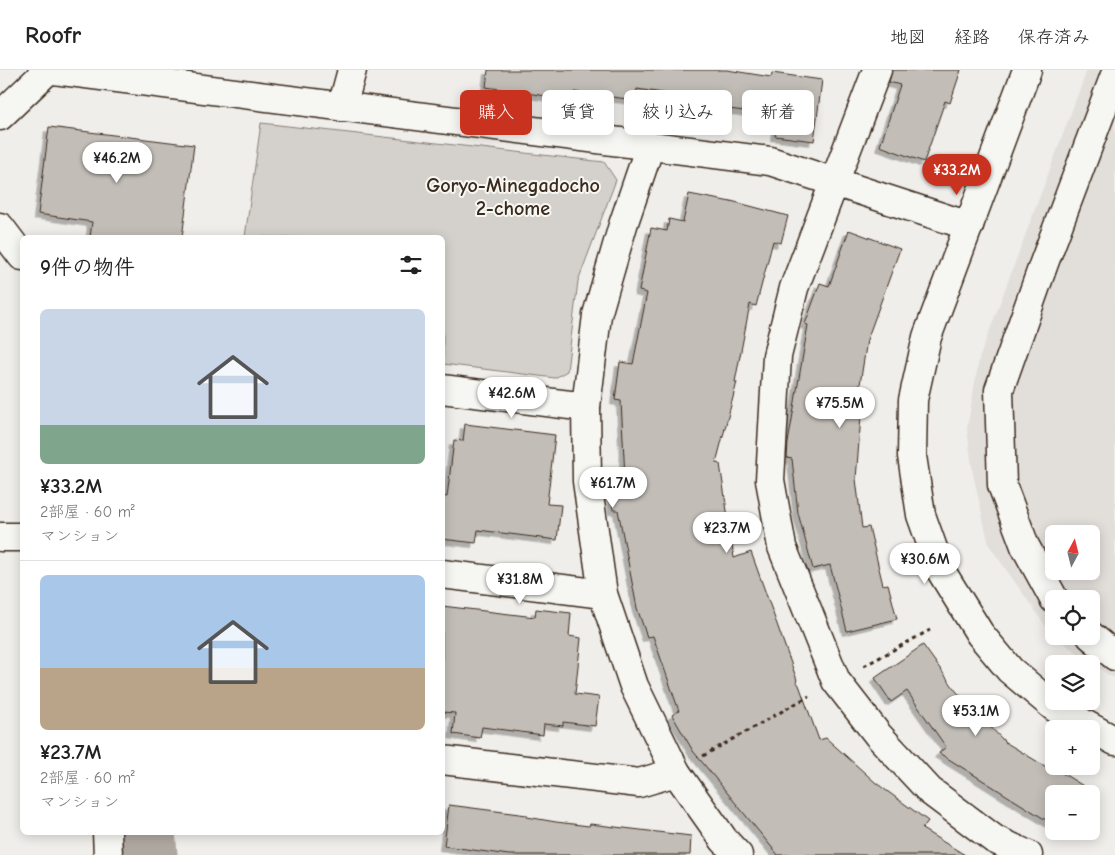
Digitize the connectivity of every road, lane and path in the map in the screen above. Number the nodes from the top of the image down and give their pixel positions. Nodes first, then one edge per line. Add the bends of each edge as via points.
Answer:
1 (48, 70) edge
2 (54, 70) edge
3 (352, 70) edge
4 (877, 70) edge
5 (1027, 70) edge
6 (1115, 74) edge
7 (342, 106) junction
8 (0, 116) edge
9 (650, 146) junction
10 (835, 182) junction
11 (969, 226) junction
12 (0, 227) edge
13 (20, 253) edge
14 (445, 389) edge
15 (586, 407) junction
16 (20, 536) edge
17 (0, 537) edge
18 (445, 574) edge
19 (1049, 590) edge
20 (603, 594) junction
21 (930, 630) dead end
22 (1100, 644) edge
23 (1115, 656) edge
24 (836, 681) junction
25 (1115, 740) edge
26 (445, 760) edge
27 (676, 772) junction
28 (107, 835) edge
29 (108, 855) edge
30 (738, 855) edge
31 (1028, 855) edge

1 - 8 street
2 - 7 street
3 - 7 street
4 - 10 street
5 - 11 street
6 - 19 street via 999,390 1002,485 1025,546
7 - 9 street
9 - 10 street via 770,161
9 - 15 street via 623,224 598,315
10 - 11 street
10 - 24 street via 794,288 777,356 770,480 782,547
11 - 25 street via 927,337 913,400 912,456 921,516 941,571 980,634 1010,670 1054,707
12 - 13 street
14 - 15 street
15 - 20 street via 587,481
16 - 17 street
18 - 20 street
20 - 27 street via 634,686
21 - 24 path
22 - 23 street
24 - 27 path
24 - 31 street via 878,735 930,791 994,838
26 - 27 street via 639,783
27 - 30 street
28 - 29 street

